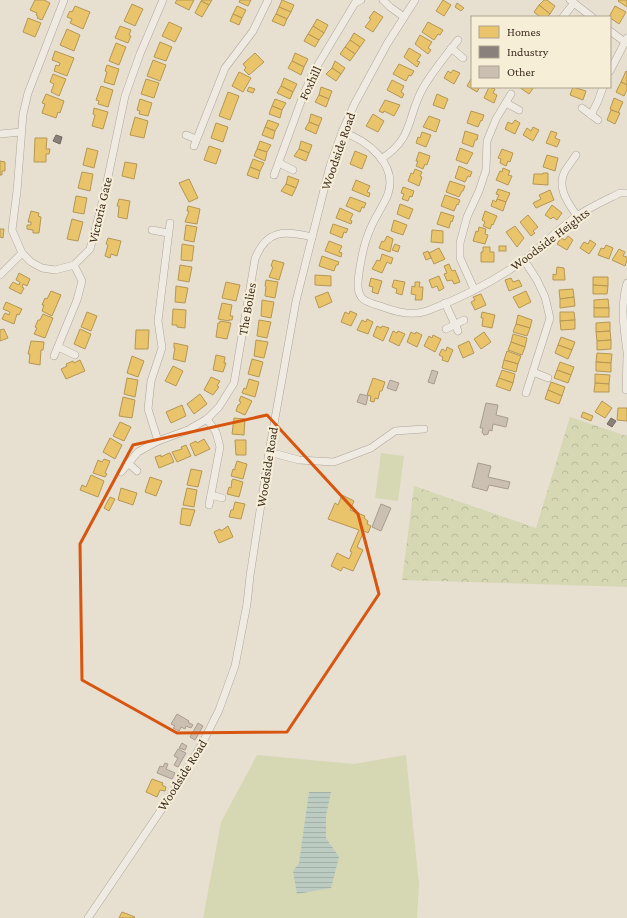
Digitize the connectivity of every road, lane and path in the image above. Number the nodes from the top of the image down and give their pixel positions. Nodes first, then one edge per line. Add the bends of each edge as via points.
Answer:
1 (64, 0) edge
2 (163, 0) edge
3 (268, 0) edge
4 (361, 0) edge
5 (383, 0) edge
6 (415, 0) edge
7 (572, 2) edge
8 (564, 16) edge
9 (591, 16) edge
10 (404, 17) junction
11 (611, 32) edge
12 (458, 40) dead end
13 (626, 40) edge
14 (451, 48) junction
15 (463, 58) dead end
16 (611, 69) edge
17 (603, 88) edge
18 (511, 94) dead end
19 (506, 102) junction
20 (582, 108) dead end
21 (519, 110) dead end
22 (591, 115) junction
23 (598, 120) dead end
24 (21, 132) junction
25 (342, 132) junction
26 (0, 134) edge
27 (186, 135) dead end
28 (567, 155) dead end
29 (382, 159) junction
30 (279, 163) junction
31 (293, 170) dead end
32 (274, 175) dead end
33 (627, 193) edge
34 (578, 216) junction
35 (170, 223) dead end
36 (152, 230) dead end
37 (168, 233) junction
38 (312, 237) junction
39 (22, 253) junction
40 (524, 260) junction
41 (74, 265) junction
42 (0, 275) edge
43 (627, 283) edge
44 (474, 290) junction
45 (445, 303) junction
46 (464, 320) dead end
47 (455, 324) junction
48 (446, 329) dead end
49 (458, 331) dead end
50 (58, 347) junction
51 (627, 352) edge
52 (75, 355) dead end
53 (54, 356) dead end
54 (627, 357) edge
55 (533, 372) junction
56 (548, 378) dead end
57 (626, 385) edge
58 (526, 393) dead end
59 (207, 419) junction
60 (424, 429) dead end
61 (158, 441) junction
62 (269, 452) junction
63 (128, 463) junction
64 (137, 471) dead end
65 (121, 472) dead end
66 (211, 495) junction
67 (222, 498) dead end
68 (209, 505) dead end
69 (88, 918) edge

1 - 24 street via 28,93
2 - 41 street, Victoria Gate via 125,96 90,249
3 - 27 street via 253,31 225,68 195,143
4 - 30 street, Foxhill via 355,3 313,73
5 - 10 street
6 - 10 street, Woodside Road
7 - 8 street
7 - 9 street
10 - 25 street, Woodside Road via 370,74
11 - 13 street
12 - 14 street
13 - 16 street
14 - 15 street
14 - 29 street via 423,89 405,136
17 - 22 street
18 - 19 street
19 - 21 street
19 - 44 street via 486,142 486,170 467,216 460,243 460,258
20 - 22 street
22 - 23 street
24 - 26 street
24 - 39 street via 12,230
25 - 29 street, Woodside Heights via 362,141
25 - 38 street, Woodside Road via 330,166
28 - 34 street via 575,157 564,173 562,185 566,200
29 - 45 street, Woodside Heights via 390,184 388,194 369,231 361,262 358,284 360,295 364,300 391,310 417,314
30 - 31 street
30 - 32 street, Foxhill
33 - 34 street, Woodside Heights via 620,193
34 - 40 street, Woodside Heights
35 - 37 street
36 - 37 street
37 - 61 street via 158,320 162,348 152,382 148,409
38 - 59 street, The Bolies via 278,234 264,242 258,250 234,384 219,407
38 - 62 street, Woodside Road via 296,301
39 - 41 street via 42,268 55,270
39 - 42 street
40 - 44 street, Woodside Heights
40 - 55 street via 545,297 550,318
41 - 50 street via 82,281
43 - 51 street via 623,297 623,319
44 - 45 street, Woodside Heights
45 - 47 street
46 - 47 street
47 - 48 street
47 - 49 street
50 - 52 street
50 - 53 street
54 - 57 street
55 - 56 street
55 - 58 street
59 - 61 street, The Bolies via 188,430
59 - 66 street via 216,432 220,447
60 - 62 street via 394,431 371,448 334,462 299,460
61 - 63 street, The Bolies via 138,452
62 - 69 street, Woodside Road via 247,604 235,666 220,710 170,796
63 - 64 street
63 - 65 street, The Bolies
66 - 67 street
66 - 68 street

